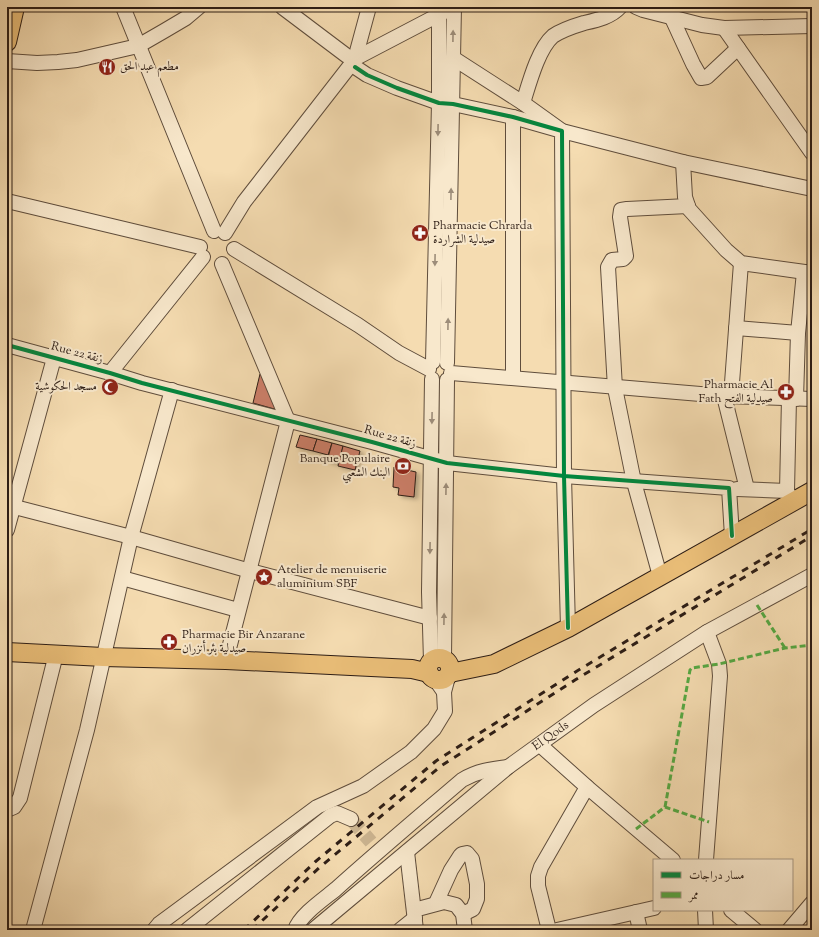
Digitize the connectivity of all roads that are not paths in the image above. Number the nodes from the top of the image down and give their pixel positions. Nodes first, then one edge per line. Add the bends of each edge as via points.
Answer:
1 (15, 7) edge
2 (123, 7) edge
3 (199, 7) edge
4 (282, 7) edge
5 (369, 7) edge
6 (453, 7) edge
7 (620, 7) edge
8 (636, 7) edge
9 (439, 11) edge
10 (671, 16) junction
11 (812, 26) edge
12 (724, 28) junction
13 (7, 42) edge
14 (138, 46) junction
15 (738, 48) junction
16 (453, 58) junction
17 (353, 60) junction
18 (7, 62) edge
19 (523, 103) junction
20 (446, 104) junction
21 (513, 117) junction
22 (562, 131) junction
23 (812, 153) edge
24 (683, 162) junction
25 (812, 189) edge
26 (7, 201) edge
27 (688, 206) junction
28 (220, 232) junction
29 (234, 249) junction
30 (202, 252) junction
31 (741, 263) junction
32 (222, 264) junction
33 (808, 272) edge
34 (736, 328) junction
35 (798, 333) junction
36 (7, 345) edge
37 (54, 358) junction
38 (432, 370) junction
39 (448, 372) junction
40 (110, 373) junction
41 (513, 378) junction
42 (565, 384) junction
43 (615, 388) junction
44 (172, 390) junction
45 (727, 396) junction
46 (793, 398) junction
47 (812, 399) edge
48 (288, 421) junction
49 (432, 459) junction
50 (446, 463) junction
51 (564, 476) junction
52 (634, 482) junction
53 (729, 488) junction
54 (747, 489) junction
55 (812, 491) edge
56 (790, 497) junction
57 (10, 506) edge
58 (7, 530) edge
59 (131, 536) junction
60 (732, 536) junction
61 (250, 571) junction
62 (812, 575) edge
63 (660, 576) junction
64 (122, 578) junction
65 (238, 610) junction
66 (430, 618) junction
67 (568, 628) junction
68 (707, 632) junction
69 (7, 652) edge
70 (56, 654) junction
71 (104, 657) junction
72 (226, 660) junction
73 (437, 671) junction
74 (540, 745) junction
75 (508, 767) junction
76 (587, 787) junction
77 (7, 810) edge
78 (350, 819) tunnel mouth
79 (407, 852) junction
80 (672, 859) edge
81 (706, 859) edge
82 (812, 902) edge
83 (436, 903) junction
84 (653, 908) edge
85 (705, 911) edge
86 (732, 911) edge
87 (636, 912) junction
88 (463, 914) junction
89 (415, 919) edge
90 (593, 926) edge
91 (34, 930) edge
92 (154, 930) edge
93 (187, 930) edge
94 (295, 930) edge
95 (313, 930) edge
96 (400, 930) edge
97 (464, 930) edge
98 (549, 930) edge
99 (557, 930) edge
100 (640, 930) edge
101 (706, 930) edge
102 (755, 930) edge
103 (789, 930) edge

1 - 13 main road
2 - 14 street
3 - 14 street via 175,25
4 - 17 street
5 - 17 street
6 - 9 street
16 -> 6 street
7 - 19 street via 605,17 578,25 553,37 536,64
8 - 10 street
9 - 17 street
9 - 20 street
10 - 12 street
10 - 15 street via 701,78 708,77
11 - 12 street
12 - 15 street
14 - 18 street via 77,60
14 - 28 street
15 - 23 street
16 - 19 street
16 - 20 street
17 - 20 street via 367,75
17 - 28 street
19 - 22 street
20 - 21 street
20 -> 38 street
39 -> 20 street
21 - 22 street
21 - 41 street
22 - 24 street
22 - 42 street
24 - 25 street
24 - 27 street
26 - 30 street
27 - 31 street via 726,250
27 - 43 street via 622,209 620,212 626,256 623,259 612,260 608,267
28 - 29 street via 232,239
28 - 30 street via 209,232 204,236 201,241
29 - 32 street via 230,258
29 - 38 street
30 - 32 street via 212,264
30 - 40 street
31 - 33 street
31 - 34 street
32 - 48 street
33 - 35 street
34 - 35 street
34 - 45 street
35 - 46 street
36 - 37 street, Rue 22 زنقة
37 - 40 street, Rue 22 زنقة
37 - 57 street
38 - 39 street via 440,360
38 - 39 street via 439,382
38 -> 49 street
39 - 41 street
39 - 50 street
40 - 44 street, Rue 22 زنقة
41 - 42 street
42 - 43 street
42 - 51 street
43 - 45 street
43 - 52 street
44 - 48 street, Rue 22 زنقة
44 - 59 street
45 - 46 street
45 - 54 street
46 - 47 street
46 - 56 street
48 - 49 street, Rue 22 زنقة
48 - 61 street
49 - 50 street, Rue 22 زنقة
49 -> 66 street
50 - 51 street, Rue 22 زنقة
73 -> 50 street
51 - 52 street, Rue 22 زنقة
51 - 67 street
52 - 53 street, Rue 22 زنقة
52 - 63 street
53 - 54 street, Rue 22 زنقة
53 - 60 street
54 - 56 street, Rue 22 زنقة
55 - 56 main road
56 - 60 main road
57 - 58 street
57 - 59 street
59 - 61 street
59 - 64 street
60 - 63 main road
61 - 65 street
61 - 66 street
62 - 68 street, El Qods
63 - 67 main road
64 - 65 street
64 - 71 street
65 - 72 street
66 - 73 street
67 - 73 main road via 494,664
68 - 74 street, El Qods via 594,705
68 - 81 street via 719,664 720,676
69 - 70 main road
70 - 71 main road
70 - 77 street via 20,798 14,807
71 - 72 main road
71 - 91 street
72 - 73 main road
73 - 92 street via 445,711 434,729 411,752 363,786 317,807
74 - 75 street, El Qods
74 - 76 street
75 - 79 street, El Qods
75 - 94 street via 481,771 468,777 375,847 299,922
76 - 80 street
76 - 98 street via 538,876
78 - 93 street via 336,813 330,816
79 - 89 street
79 - 95 street, El Qods
82 - 103 street
83 - 88 street via 448,902 456,905
83 - 88 street via 459,857 467,853 472,859 477,899 473,909
83 - 89 street
84 - 87 street
85 - 101 street
86 - 102 street
87 - 90 street
87 - 100 street
88 - 97 street
89 - 96 street
90 - 99 street

